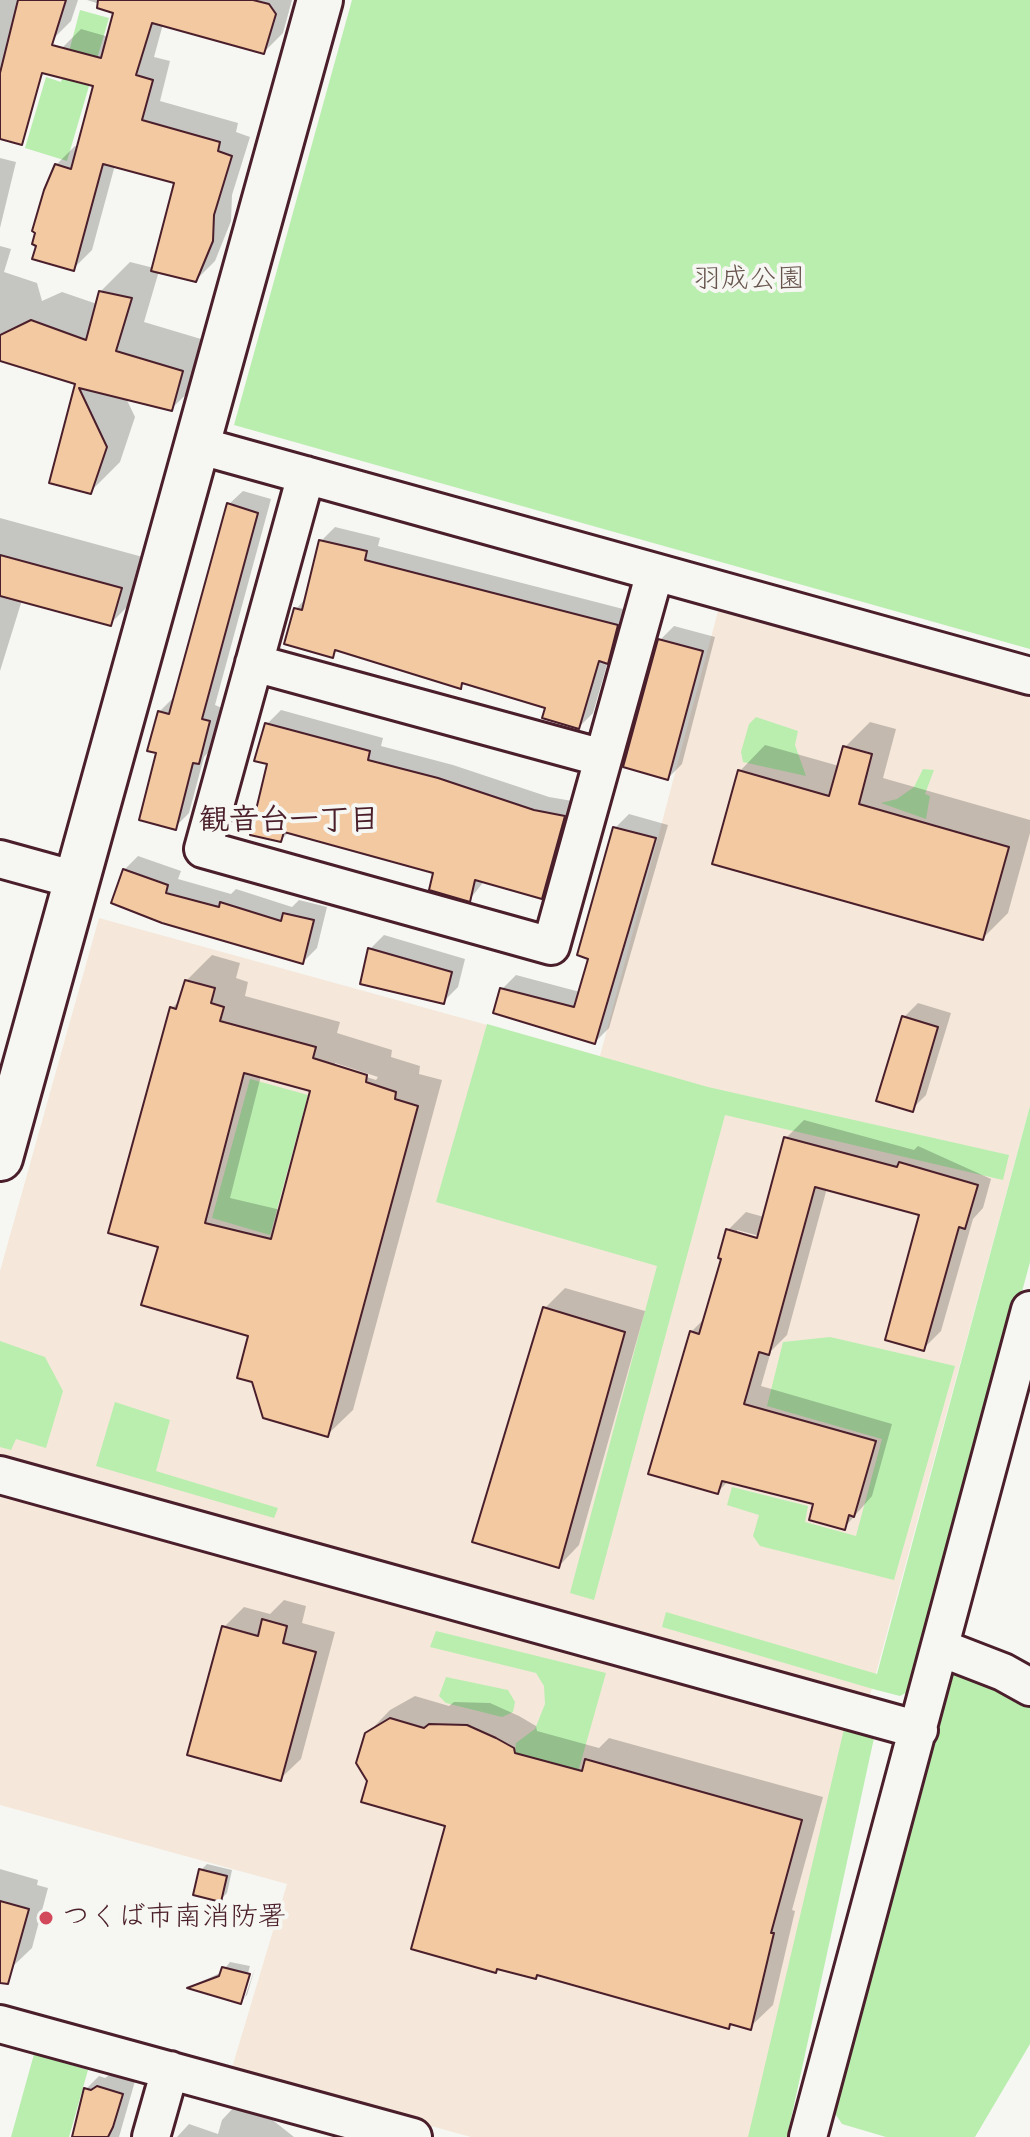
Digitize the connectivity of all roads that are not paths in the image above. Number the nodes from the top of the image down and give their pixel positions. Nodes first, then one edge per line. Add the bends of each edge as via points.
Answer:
1 (320, 0) edge
2 (197, 445) junction
3 (306, 475) junction
4 (655, 572) junction
5 (254, 663) junction
6 (1030, 676) edge
7 (603, 758) junction
8 (0, 859) edge
9 (76, 880) junction
10 (0, 1158) edge
11 (1030, 1310) edge
12 (0, 1475) edge
13 (941, 1648) junction
14 (1030, 1687) edge
15 (919, 1730) junction
16 (0, 2024) edge
17 (170, 2070) junction
18 (297, 2122) edge
19 (815, 2135) edge
20 (151, 2137) edge
21 (413, 2137) edge

1 - 2 street
2 - 3 street
2 - 9 street
3 - 4 street
3 - 5 street
4 - 6 street
4 - 7 street
5 - 7 street
5 - 7 street via 203,849 551,946
8 - 9 street
9 - 10 street
11 - 13 street
12 - 15 street
13 - 14 street
13 - 15 street
15 - 19 street
16 - 17 street
17 - 18 street
17 - 20 street
18 - 21 street

